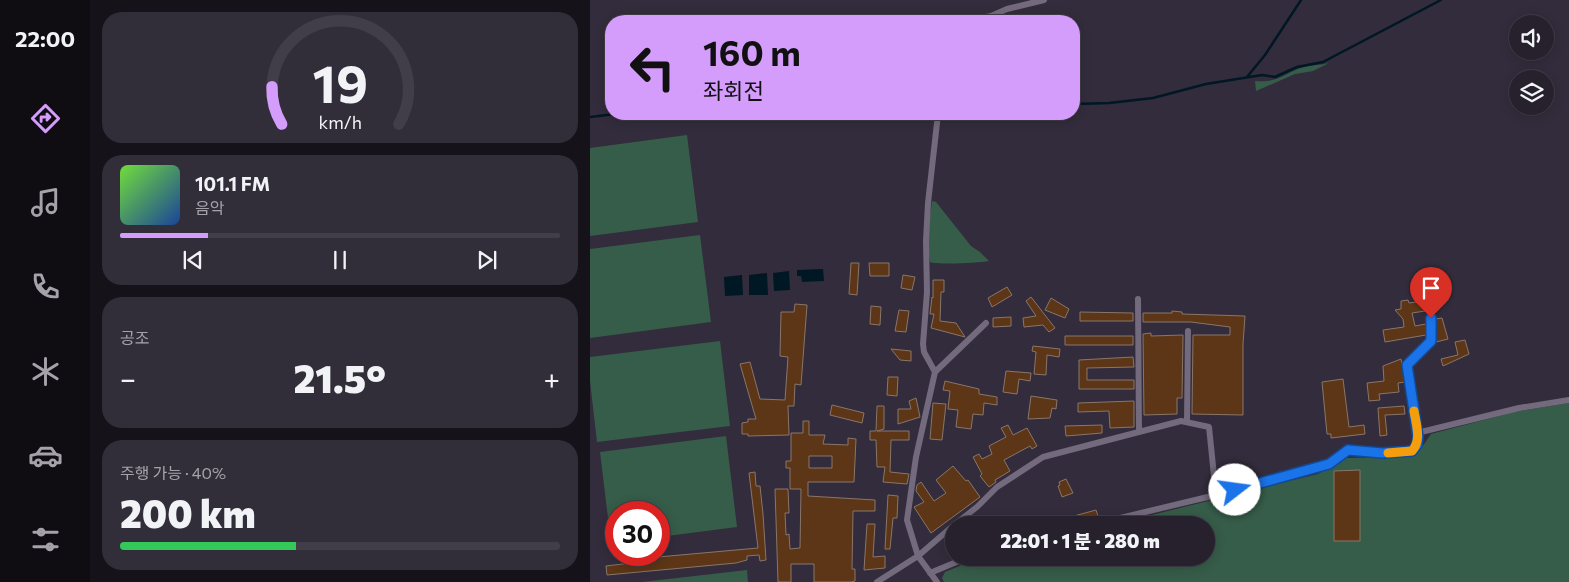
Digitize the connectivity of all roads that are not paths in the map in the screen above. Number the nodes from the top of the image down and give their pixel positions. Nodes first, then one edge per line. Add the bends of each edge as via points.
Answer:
1 (1044, 0) edge
2 (993, 15) edge
3 (937, 120) edge
4 (1430, 299) dead end
5 (1138, 300) dead end
6 (986, 323) dead end
7 (1188, 331) dead end
8 (935, 372) junction
9 (1569, 400) edge
10 (1187, 422) junction
11 (1139, 432) junction
12 (1417, 433) junction
13 (1216, 495) junction
14 (966, 516) edge
15 (1128, 516) edge
16 (945, 533) edge
17 (918, 556) junction
18 (947, 566) edge
19 (930, 573) junction
20 (877, 582) edge
21 (938, 582) edge

1 - 2 street via 1007,8
3 - 8 street via 927,213 923,344
4 - 12 street via 1431,341 1407,365
5 - 11 street
6 - 8 street
7 - 10 street
8 - 17 street via 908,508 908,526
9 - 12 street via 1519,408
10 - 11 street
10 - 13 street via 1209,427
11 - 14 street via 1043,457 997,487
12 - 13 street via 1417,445 1412,451 1348,450 1329,464
13 - 15 street
16 - 17 street
17 - 19 street
17 - 20 street
18 - 19 street
19 - 21 street

